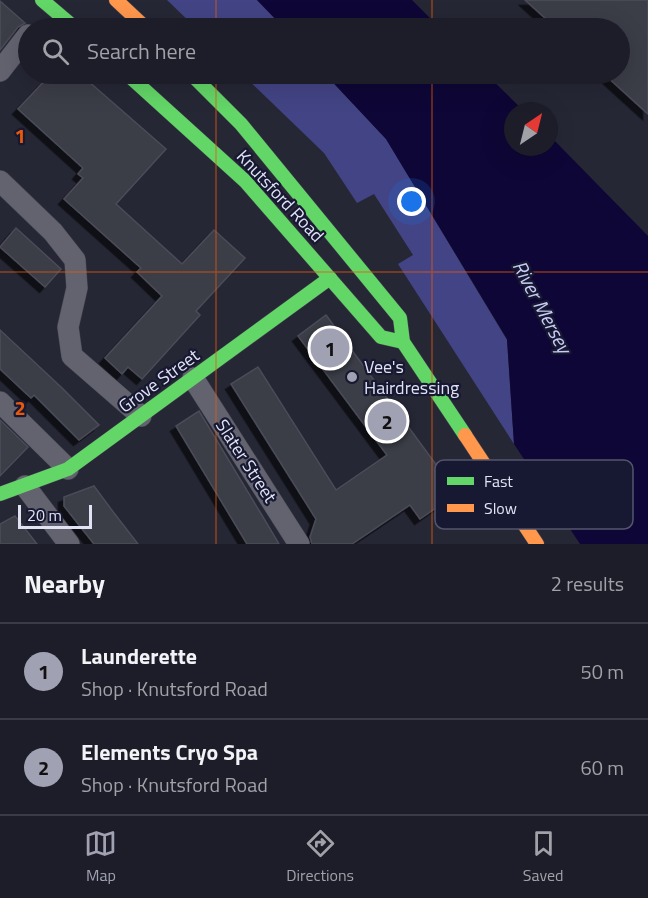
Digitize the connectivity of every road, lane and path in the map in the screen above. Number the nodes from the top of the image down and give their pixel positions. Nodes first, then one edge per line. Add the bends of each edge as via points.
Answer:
1 (116, 0) edge
2 (46, 4) edge
3 (38, 18) edge
4 (63, 18) edge
5 (135, 18) edge
6 (18, 47) edge
7 (0, 71) edge
8 (138, 84) edge
9 (201, 84) edge
10 (0, 181) edge
11 (330, 278) junction
12 (403, 342) junction
13 (193, 378) junction
14 (0, 402) edge
15 (141, 416) junction
16 (481, 460) edge
17 (68, 469) junction
18 (25, 486) junction
19 (0, 494) edge
20 (527, 529) edge
21 (69, 544) edge
22 (299, 544) edge
23 (537, 544) edge

1 - 5 main road
2 - 3 street
2 - 4 main road
6 - 7 street
8 - 11 main road, Knutsford Road via 245,181
9 - 12 main road, Knutsford Road via 241,124 400,318
10 - 15 street via 53,232 75,260 77,288 68,327 72,356
11 - 12 main road, Knutsford Road via 381,337
11 - 13 main road, Grove Street
12 - 16 main road, Knutsford Road
13 - 15 main road, Grove Street
13 - 22 street, Slater Street
14 - 17 street
15 - 17 main road, Grove Street
17 - 18 main road, Grove Street
18 - 19 main road, Grove Street
18 - 21 street
20 - 23 main road, Knutsford Road

